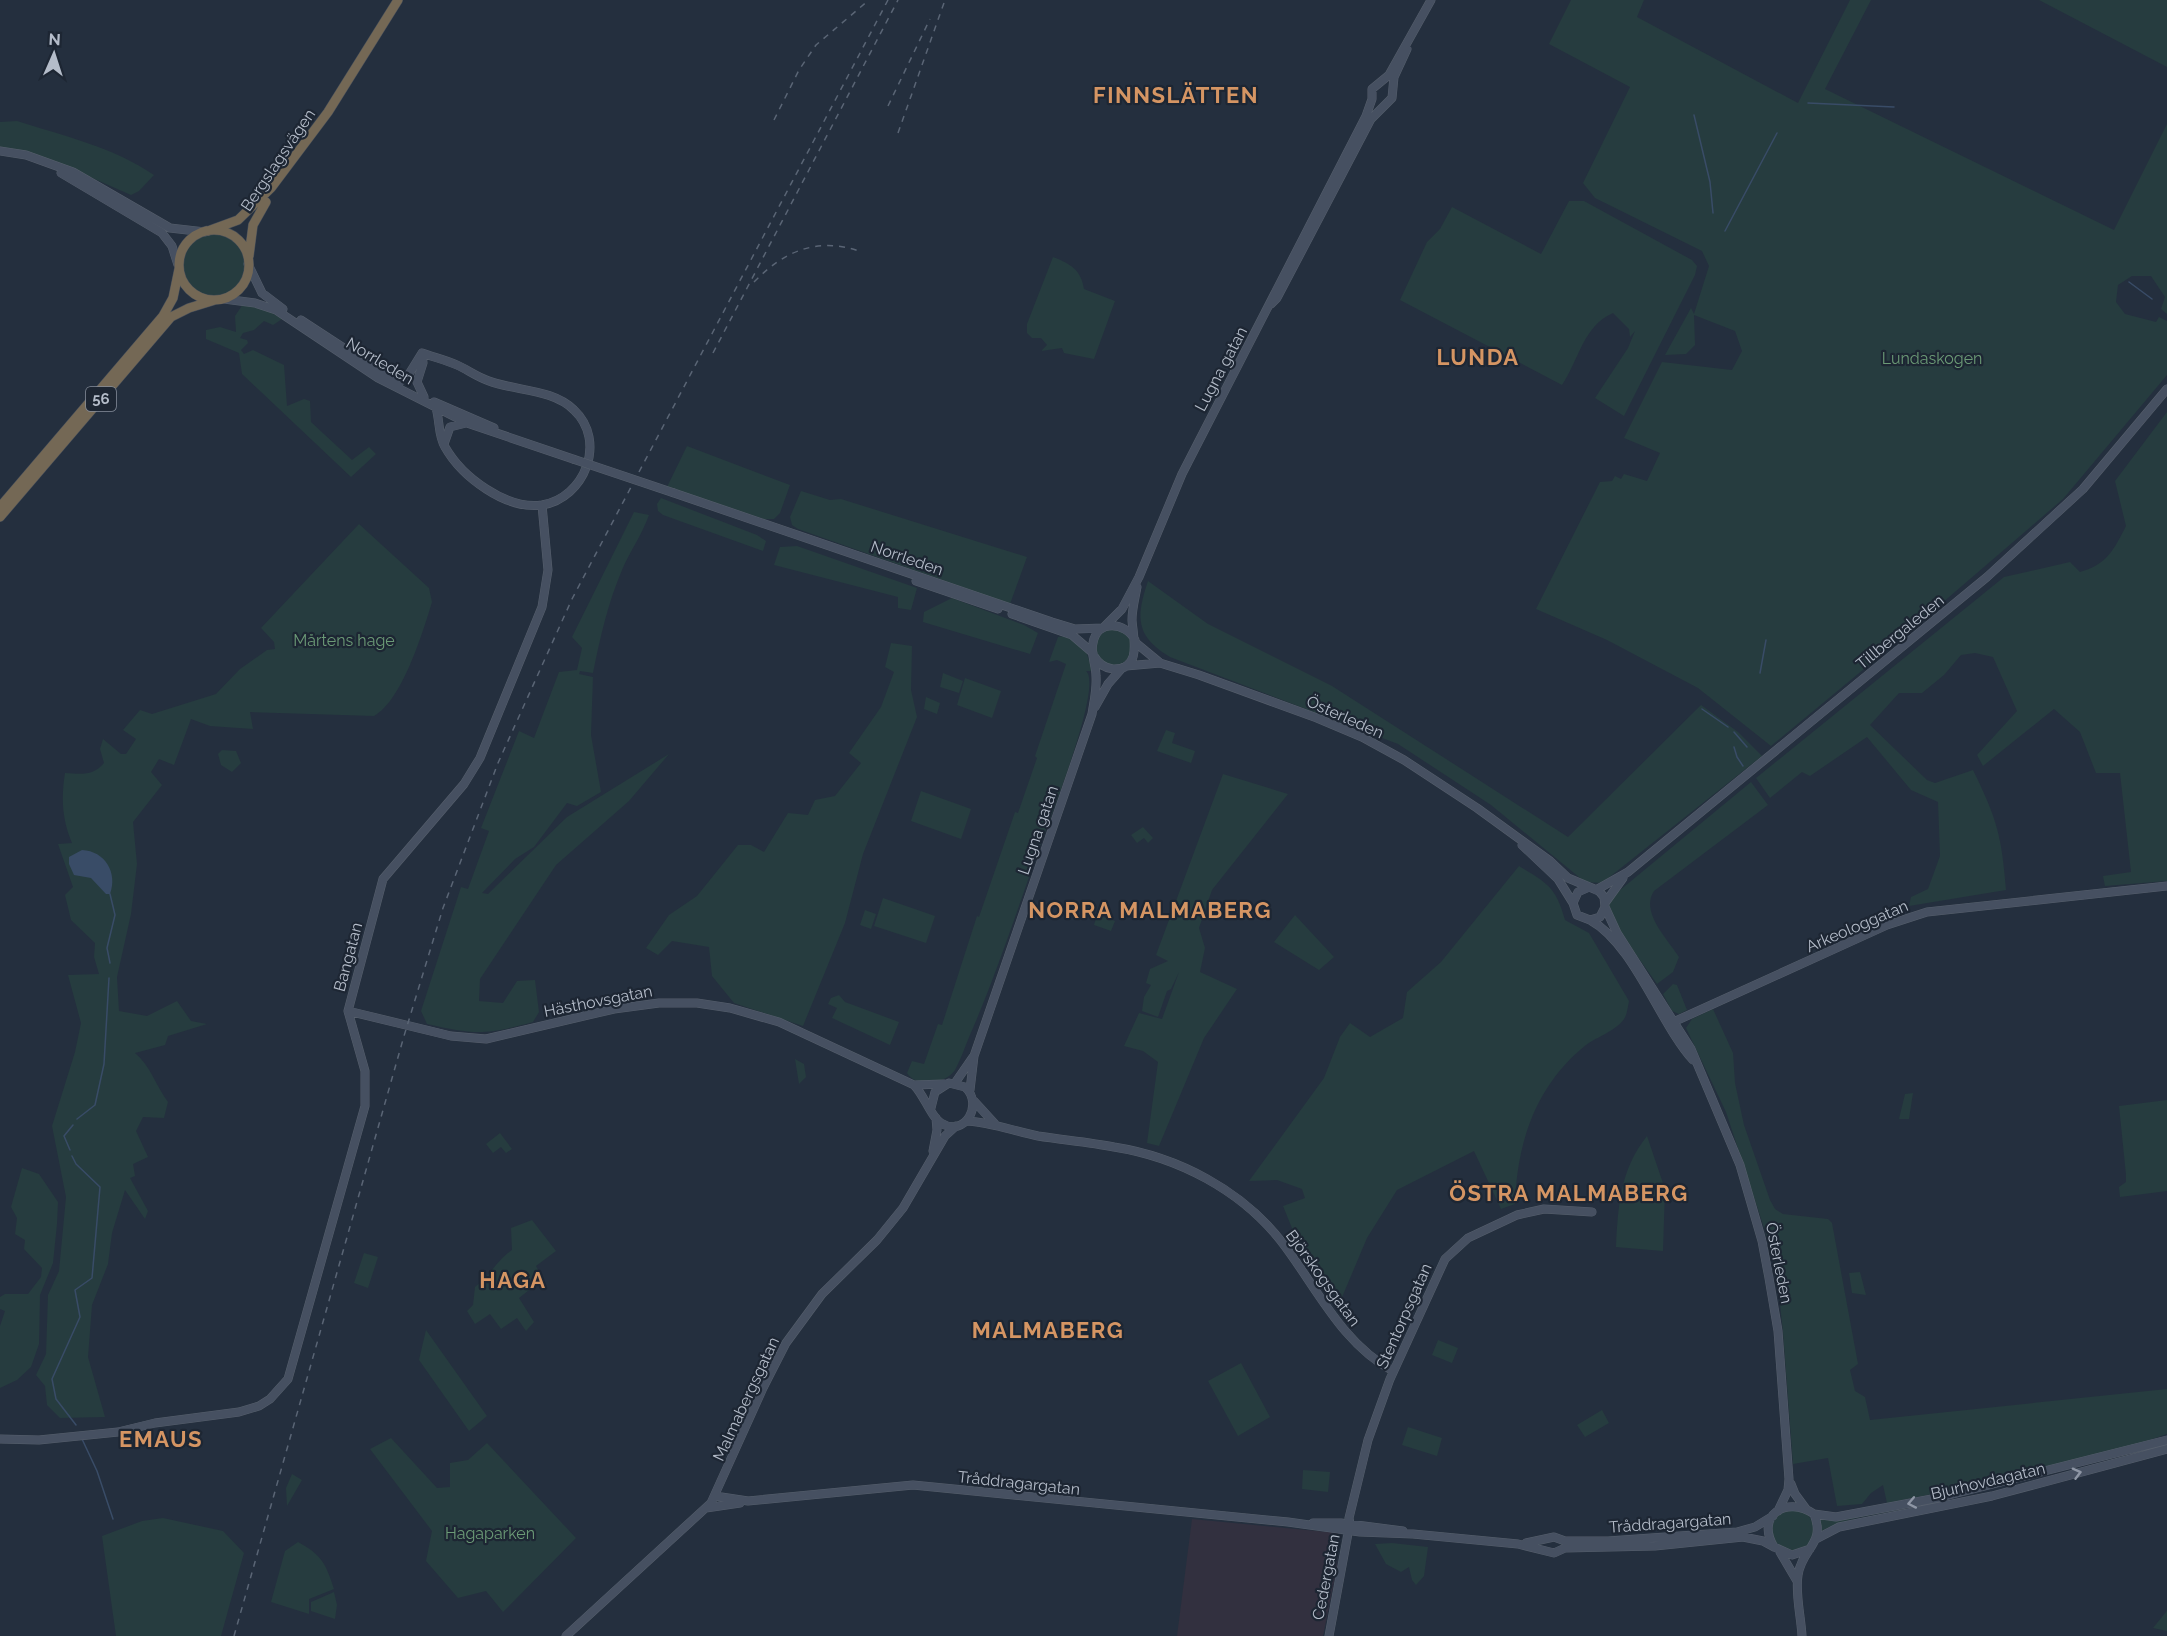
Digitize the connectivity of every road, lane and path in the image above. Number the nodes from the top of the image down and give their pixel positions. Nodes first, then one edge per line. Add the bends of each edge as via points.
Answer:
1 (398, 0) edge
2 (1431, 0) edge
3 (1412, 37) junction
4 (1380, 83) junction
5 (1392, 89) junction
6 (1372, 99) junction
7 (1383, 105) junction
8 (328, 112) junction
9 (0, 151) edge
10 (0, 155) edge
11 (131, 209) junction
12 (207, 231) junction
13 (248, 262) junction
14 (179, 267) junction
15 (219, 300) junction
16 (1270, 306) junction
17 (422, 353) junction
18 (394, 381) junction
19 (2167, 389) edge
20 (424, 397) junction
21 (436, 408) junction
22 (467, 423) junction
23 (526, 443) junction
24 (444, 446) junction
25 (704, 504) junction
26 (543, 505) junction
27 (0, 507) edge
28 (0, 517) edge
29 (1139, 577) junction
30 (1103, 628) junction
31 (1135, 642) junction
32 (1093, 654) junction
33 (1160, 663) junction
34 (1124, 666) junction
35 (1092, 714) junction
36 (1503, 828) junction
37 (1628, 872) junction
38 (2167, 886) edge
39 (1591, 889) junction
40 (1573, 903) junction
41 (1605, 905) junction
42 (1590, 920) junction
43 (348, 1011) junction
44 (1672, 1023) junction
45 (974, 1056) junction
46 (955, 1083) junction
47 (944, 1084) junction
48 (914, 1085) junction
49 (969, 1090) junction
50 (974, 1101) junction
51 (931, 1108) junction
52 (936, 1118) junction
53 (966, 1121) junction
54 (996, 1125) junction
55 (956, 1126) junction
56 (933, 1156) junction
57 (1592, 1212) dead end
58 (1393, 1371) junction
59 (0, 1439) edge
60 (2167, 1440) edge
61 (2167, 1449) edge
62 (1790, 1479) junction
63 (715, 1496) junction
64 (1937, 1498) junction
65 (748, 1501) junction
66 (706, 1508) junction
67 (1938, 1508) junction
68 (1811, 1512) junction
69 (1775, 1513) junction
70 (1350, 1527) junction
71 (1547, 1538) junction
72 (1816, 1539) junction
73 (1518, 1544) junction
74 (1565, 1544) junction
75 (1810, 1549) junction
76 (1546, 1550) junction
77 (1777, 1550) junction
78 (1797, 1582) junction
79 (566, 1636) edge
80 (1329, 1636) edge
81 (1802, 1636) edge

1 - 8 highway, Bergslagsvägen / 56
2 - 3 main road
3 - 4 main road
3 - 5 main road
4 - 5 main road
4 - 6 main road via 1372,88
5 - 7 main road via 1392,98
6 - 7 main road
6 - 16 main road, Lugna gatan
7 - 16 main road, Lugna gatan via 1371,119
8 - 12 highway, Bergslagsvägen / 56 via 257,204 233,222
8 - 13 highway, Bergslagsvägen / 56 via 301,157 257,215
9 - 11 main road via 26,155 72,172
10 - 11 main road via 26,160 67,176
11 - 12 main road via 170,228
11 - 14 main road via 167,239
12 - 13 highway via 223,232 237,239
12 - 14 highway, 56 via 189,241 180,256
13 - 15 highway, 56 via 248,273 239,289
13 - 18 main road, Norrleden via 268,298
14 - 15 highway via 190,292
14 - 27 highway, 56 via 173,298 163,316
15 - 21 main road, Norrleden via 255,303 276,310 360,367
15 - 28 highway, 56 via 171,317
16 - 29 main road, Lugna gatan via 1182,474
17 - 18 main road via 409,374
17 - 20 main road via 417,382
17 - 26 main road via 489,381 554,398 573,408 585,424 590,459 581,478 567,493
18 - 20 main road, Norrleden
19 - 37 main road, Tillbergaleden via 2083,489 1987,577
20 - 23 main road, Norrleden
21 - 22 main road, Norrleden
21 - 24 main road
22 - 23 main road, Norrleden
22 - 24 main road via 450,427
23 - 25 main road, Norrleden, bridge
24 - 26 main road via 452,459 485,488 513,501
25 - 30 main road, Norrleden via 1052,622 1075,629
25 - 32 main road, Norrleden via 1072,635
26 - 43 main road, Bangatan via 548,570 542,607 477,766 383,879
29 - 30 main road, Lugna gatan via 1122,609
29 - 31 main road, Lugna gatan via 1133,605
30 - 31 main road via 1122,627
30 - 32 main road via 1094,639
31 - 33 main road, Österleden
31 - 34 main road via 1134,656
32 - 34 main road via 1106,667
32 - 35 main road, Lugna gatan via 1096,678
33 - 34 main road, Österleden
33 - 36 main road, Österleden via 1301,712 1362,738 1443,784
34 - 35 main road, Lugna gatan via 1108,684
35 - 45 main road, Lugna gatan
36 - 39 main road, Österleden via 1568,878
36 - 40 main road, Österleden via 1558,879
37 - 39 main road, Tillbergaleden
37 - 41 main road, Tillbergaleden
38 - 44 main road, Arkeologgatan via 1927,912 1887,925
39 - 40 main road via 1578,892
39 - 41 main road via 1601,894
40 - 42 main road via 1577,915
41 - 42 main road via 1600,917
41 - 44 main road, Österleden via 1617,933
42 - 44 main road, Österleden via 1603,929
43 - 48 main road, Hästhovsgatan via 451,1036 486,1039 614,1009 697,1003 779,1022
43 - 59 main road, Bangatan via 367,1085 365,1106 288,1379 270,1399 249,1410 81,1437
44 - 62 main road, Österleden via 1721,1115 1762,1241 1778,1331
45 - 46 main road, Lugna gatan
45 - 49 main road, Lugna gatan
46 - 47 main road
46 - 49 main road
47 - 48 main road, Hästhovsgatan
47 - 51 main road via 932,1096
48 - 51 main road, Hästhovsgatan
49 - 50 main road
50 - 53 main road via 973,1112
50 - 54 main road
51 - 52 main road
52 - 55 main road via 945,1125
52 - 56 main road, Malmabergsgatan
53 - 54 main road, Björskogsgatan
53 - 55 main road
54 - 58 main road, Björskogsgatan via 1037,1136 1141,1153 1205,1177 1254,1213 1279,1238 1345,1331
55 - 56 main road, Malmabergsgatan
56 - 63 main road, Malmabergsgatan via 903,1208 877,1240 822,1294 786,1343
57 - 58 main road, Stentorpsgatan via 1532,1211 1481,1230 1457,1245 1436,1274
58 - 70 main road, Stentorpsgatan via 1368,1440
60 - 64 main road, Bjurhovdagatan
67 -> 61 main road, Bjurhovdagatan
62 - 68 main road, Österleden via 1795,1494
62 - 69 main road, Österleden
63 - 65 main road, Tråddragargatan
63 - 66 main road, Malmabergsgatan
64 - 67 main road
64 -> 68 main road, Bjurhovdagatan via 1836,1517
65 - 66 main road, Tråddragargatan
65 - 70 main road, Tråddragargatan via 913,1485
66 - 79 main road, Malmabergsgatan
67 - 72 main road, Bjurhovdagatan via 1839,1527
68 - 69 main road via 1789,1506
68 - 72 main road via 1818,1525
69 - 74 main road, Tråddragargatan via 1755,1527 1737,1532
69 - 77 main road via 1768,1534
70 - 73 main road, Tråddragargatan
70 - 80 main road, Cedergatan
71 - 73 main road, Tråddragargatan
71 - 74 main road, Tråddragargatan via 1558,1537
71 - 76 main road via 1543,1545
72 - 75 main road
73 - 76 main road, Tråddragargatan
74 - 76 main road, Tråddragargatan via 1554,1553
74 - 77 main road, Tråddragargatan via 1655,1546 1743,1537 1763,1541
75 - 77 main road via 1798,1554
75 - 78 main road via 1800,1565
77 - 78 main road
78 - 81 main road

